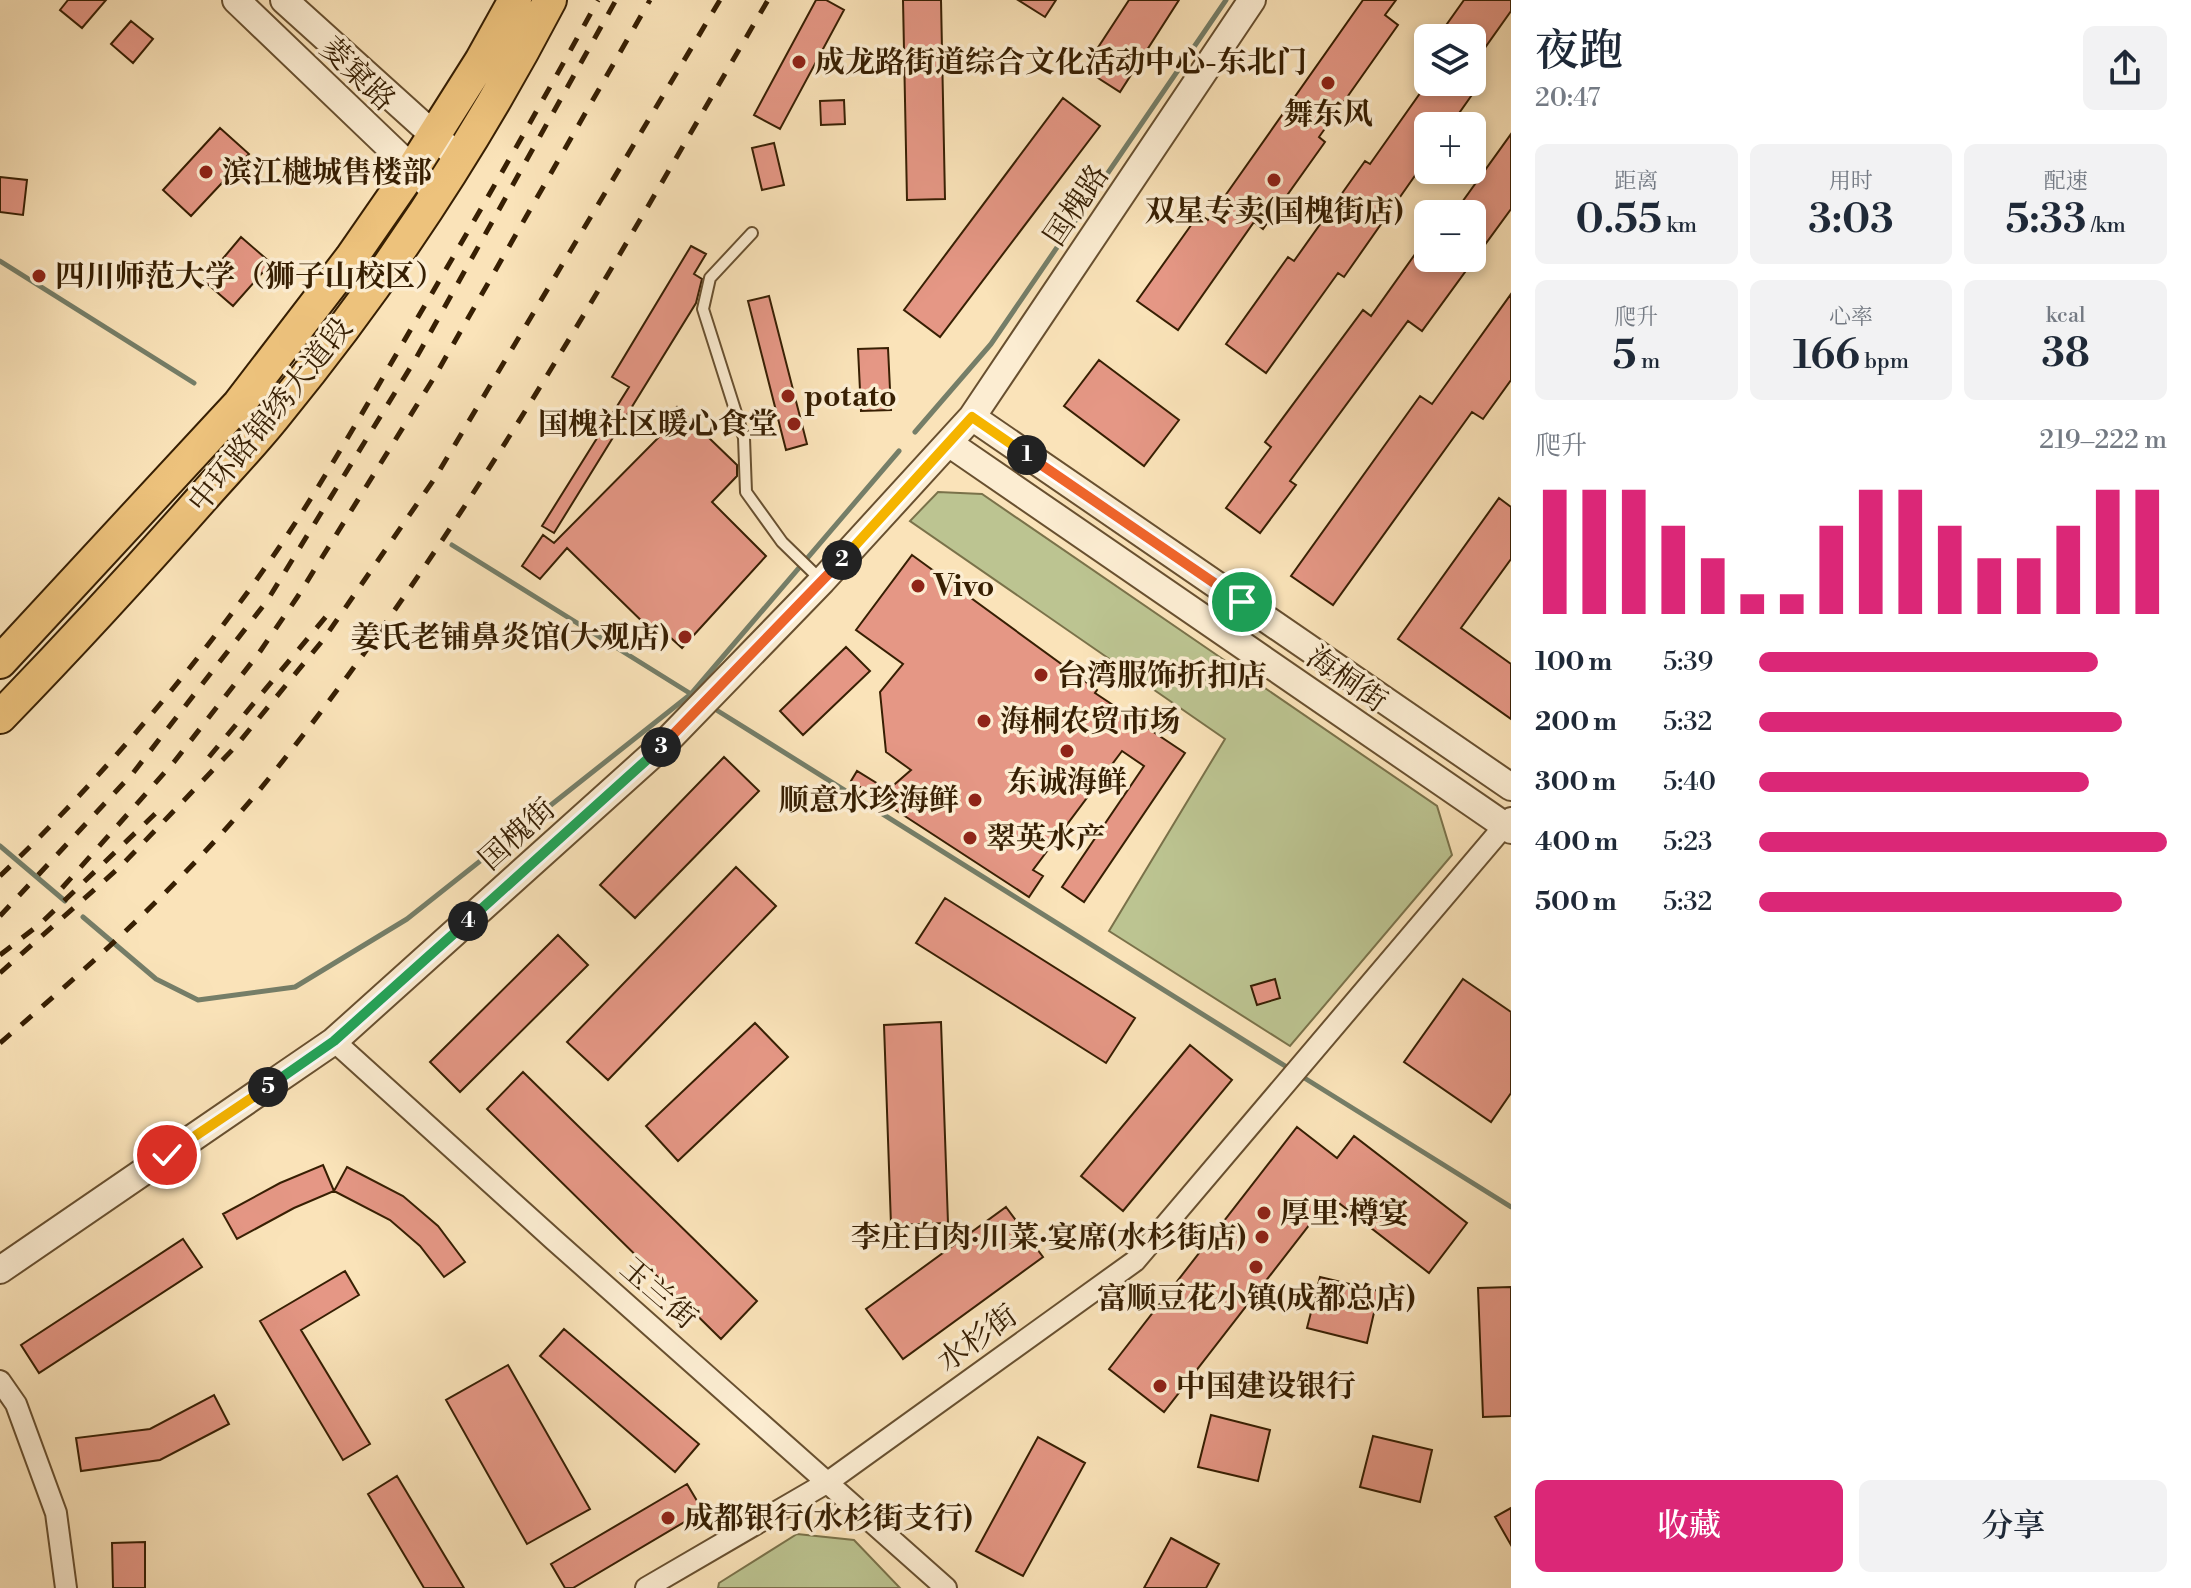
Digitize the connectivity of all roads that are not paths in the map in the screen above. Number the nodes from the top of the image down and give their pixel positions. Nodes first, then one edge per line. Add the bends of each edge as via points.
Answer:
1 (236, 0) edge
2 (284, 0) edge
3 (515, 0) edge
4 (550, 0) edge
5 (1252, 0) edge
6 (433, 136) junction
7 (459, 158) junction
8 (412, 170) junction
9 (437, 192) junction
10 (752, 233) dead end
11 (972, 417) junction
12 (950, 444) junction
13 (815, 575) junction
14 (0, 662) edge
15 (0, 717) edge
16 (1511, 787) edge
17 (1509, 825) edge
18 (334, 1041) junction
19 (0, 1270) edge
20 (0, 1381) edge
21 (828, 1482) junction
22 (66, 1588) edge
23 (646, 1588) edge
24 (946, 1588) edge

1 - 8 street, 菱窠路
2 - 6 street, 菱窠路
3 - 6 main road, 中环路锦绣大道段
4 - 7 main road, 中环路锦绣大道段
5 - 11 street, 国槐路
6 - 7 street, 菱窠路
6 - 8 main road, 中环路锦绣大道段
7 - 9 main road, 中环路锦绣大道段
8 - 9 street, 菱窠路
8 - 14 main road, 中环路锦绣大道段 via 239,404
9 - 15 main road, 中环路锦绣大道段 via 277,414 103,611
10 - 13 lane via 710,278 703,309 744,438 746,492 782,542
11 - 12 street, 国槐路
11 - 16 street, 海桐街
12 - 13 street, 国槐街
12 - 17 street, 海桐街
13 - 18 street, 国槐街 via 662,746
17 - 21 street, 水杉街 via 1135,1261
18 - 19 street, 国槐街
18 - 21 street, 玉兰街
20 - 22 street via 16,1404 56,1513
21 - 23 street, 水杉街
21 - 24 street, 玉兰街

